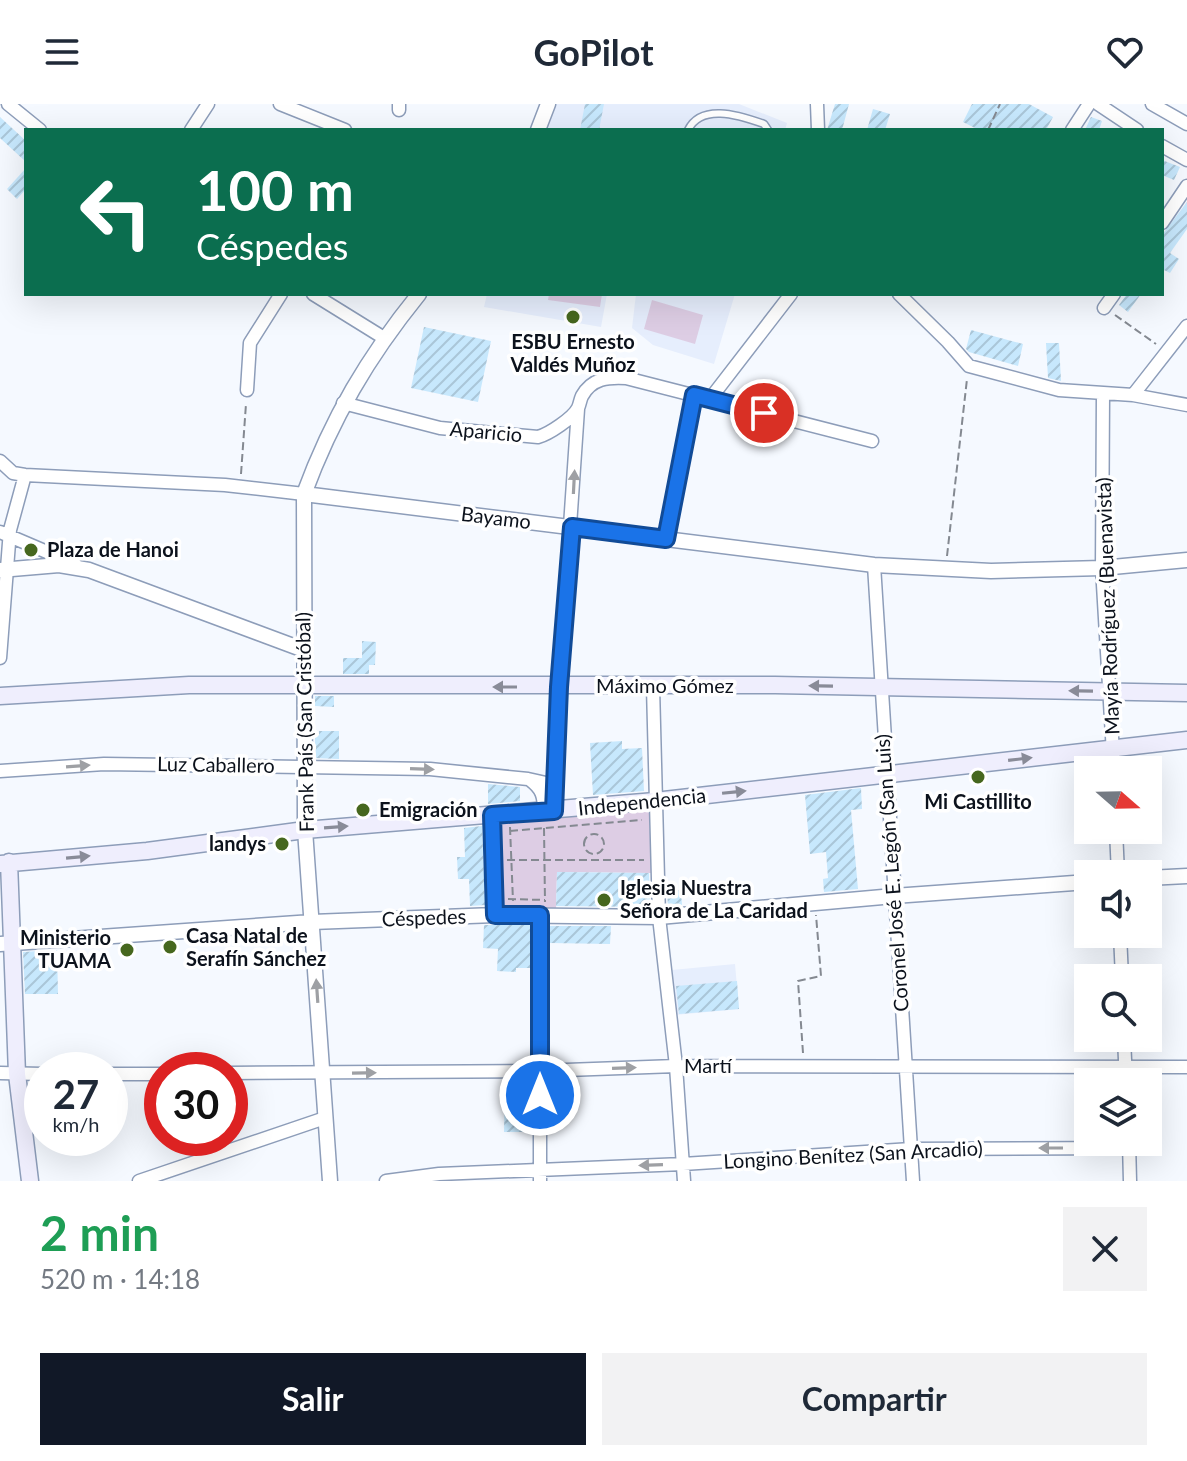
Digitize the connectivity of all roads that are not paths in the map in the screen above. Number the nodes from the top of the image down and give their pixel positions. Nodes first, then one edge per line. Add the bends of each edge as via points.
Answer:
1 (8, 104) edge
2 (208, 104) edge
3 (280, 104) edge
4 (548, 104) edge
5 (817, 104) edge
6 (1089, 104) edge
7 (1098, 104) edge
8 (1152, 104) edge
9 (1187, 124) edge
10 (38, 128) edge
11 (192, 128) edge
12 (340, 128) edge
13 (539, 128) edge
14 (689, 128) edge
15 (767, 128) edge
16 (818, 128) edge
17 (1073, 128) edge
18 (1134, 128) edge
19 (1164, 147) edge
20 (1187, 160) edge
21 (1187, 186) edge
22 (1164, 220) edge
23 (280, 296) edge
24 (316, 296) edge
25 (417, 296) edge
26 (789, 296) edge
27 (901, 296) edge
28 (1113, 296) edge
29 (1104, 308) road end
30 (1187, 326) edge
31 (384, 338) junction
32 (247, 390) road end
33 (1103, 394) junction
34 (694, 395) junction
35 (1133, 395) junction
36 (710, 399) junction
37 (343, 403) junction
38 (1187, 405) edge
39 (578, 409) junction
40 (872, 441) dead end
41 (0, 461) edge
42 (25, 475) junction
43 (304, 494) junction
44 (572, 527) junction
45 (5, 533) edge
46 (666, 539) junction
47 (1187, 560) edge
48 (874, 565) junction
49 (1102, 568) junction
50 (3, 570) edge
51 (89, 570) junction
52 (304, 650) junction
53 (0, 658) edge
54 (305, 687) junction
55 (559, 687) junction
56 (653, 687) junction
57 (880, 687) junction
58 (1109, 692) junction
59 (1187, 693) edge
60 (0, 696) edge
61 (1187, 740) edge
62 (1113, 749) junction
63 (1113, 756) edge
64 (305, 766) junction
65 (0, 771) edge
66 (886, 775) junction
67 (528, 779) junction
68 (555, 785) junction
69 (655, 810) junction
70 (492, 815) junction
71 (548, 817) junction
72 (305, 830) junction
73 (5, 863) edge
74 (1187, 876) edge
75 (1162, 877) edge
76 (1074, 883) edge
77 (894, 896) junction
78 (495, 907) junction
79 (543, 910) junction
80 (659, 917) junction
81 (312, 922) junction
82 (7, 944) edge
83 (676, 1066) junction
84 (905, 1067) junction
85 (1187, 1067) edge
86 (1162, 1070) edge
87 (539, 1071) junction
88 (248, 1073) edge
89 (323, 1073) junction
90 (1074, 1073) edge
91 (8, 1074) edge
92 (325, 1118) junction
93 (1074, 1146) edge
94 (911, 1149) junction
95 (1129, 1156) edge
96 (683, 1164) junction
97 (540, 1175) edge
98 (30, 1181) edge
99 (139, 1181) edge
100 (330, 1181) edge
101 (386, 1181) edge
102 (684, 1181) edge
103 (913, 1181) edge
104 (1130, 1181) edge

1 - 10 street
2 - 11 street
3 - 12 street
4 - 13 street
5 - 16 street
6 - 17 street
7 - 18 street
8 - 9 street
14 - 15 lane via 705,108 718,107
19 - 20 street
21 - 22 street
23 - 32 street via 250,343
24 - 31 street
25 - 31 street, Frank País (San Cristóbal)
26 - 36 street
27 - 33 street via 969,366 1059,390
28 - 29 street
30 - 35 street
31 - 37 street, Frank País (San Cristóbal)
33 - 35 street
33 - 49 street, Mayía Rodríguez (Buenavista)
34 - 36 street, Aparicio
34 - 39 street, Aparicio via 607,377 584,392
34 - 46 street
35 - 38 street
36 - 40 street, Aparicio
37 - 39 street, Aparicio via 440,428 538,437
37 - 43 street, Frank País (San Cristóbal)
44 -> 39 street
41 - 42 street, Bayamo via 13,473
42 - 43 street, Bayamo
42 - 45 street
43 - 44 street, Bayamo
43 - 52 street, Frank País (San Cristóbal)
44 - 46 street, Bayamo
44 - 55 street
45 - 50 street
45 - 51 street
46 - 48 street, Bayamo
47 - 49 street, Bayamo
48 - 49 street, Bayamo via 991,571
48 - 57 street, Coronel José E. Legón (San Luis)
49 - 58 street, Mayía Rodríguez (Buenavista)
50 - 51 street via 59,565
50 - 53 street
51 - 52 street
52 - 54 street, Frank País (San Cristóbal)
55 -> 54 main road, Máximo Gómez
54 - 60 main road, Máximo Gómez via 189,685
54 - 64 street, Frank País (San Cristóbal)
55 - 56 main road, Máximo Gómez
55 - 68 street
57 -> 56 main road, Máximo Gómez
56 - 69 street
58 -> 57 main road, Máximo Gómez
57 - 66 street, Coronel José E. Legón (San Luis)
58 - 59 main road, Máximo Gómez
58 - 62 street, Mayía Rodríguez (Buenavista)
61 - 62 main road, Independencia
62 - 63 street, Mayía Rodríguez (Buenavista)
66 -> 62 main road, Independencia
65 -> 64 street, Luz Caballero via 104,764
64 -> 67 street, Luz Caballero via 430,769
64 - 72 street, Frank País (San Cristóbal)
69 -> 66 main road, Independencia
66 - 77 street, Coronel José E. Legón (San Luis)
67 - 68 street, Luz Caballero
67 - 71 street via 540,787
68 - 71 street
69 - 71 main road, Independencia
69 - 80 street
70 - 71 main road, Independencia
72 -> 70 main road, Independencia
70 - 78 street
73 -> 72 main road, Independencia
72 - 81 street, Frank País (San Cristóbal)
73 - 82 main road
74 - 75 street
76 - 77 street, Céspedes
77 - 80 street, Céspedes
77 - 84 street, Coronel José E. Legón (San Luis)
78 - 79 street, Céspedes
78 - 81 street, Céspedes
79 - 80 street, Céspedes
79 - 87 street
80 - 83 street
81 - 82 street, Céspedes
89 -> 81 street, Frank País (San Cristóbal)
82 - 91 main road
83 - 84 street, Martí
87 -> 83 street, Martí
83 - 96 street
84 - 90 street, Martí
84 - 94 street, Coronel José E. Legón (San Luis)
85 - 86 street, Martí
89 -> 87 street, Martí
87 - 97 street
88 - 89 street, Martí
89 - 92 street, Frank País (San Cristóbal)
91 - 98 main road
92 - 99 street
92 - 100 street, Frank País (San Cristóbal)
93 -> 94 street, Longino Benítez (San Arcadio)
94 - 96 street, Longino Benítez (San Arcadio)
94 - 103 street, Coronel José E. Legón (San Luis)
95 - 104 street
96 -> 97 street, Longino Benítez (San Arcadio)
96 - 102 street
97 - 101 street, Longino Benítez (San Arcadio) via 439,1174

